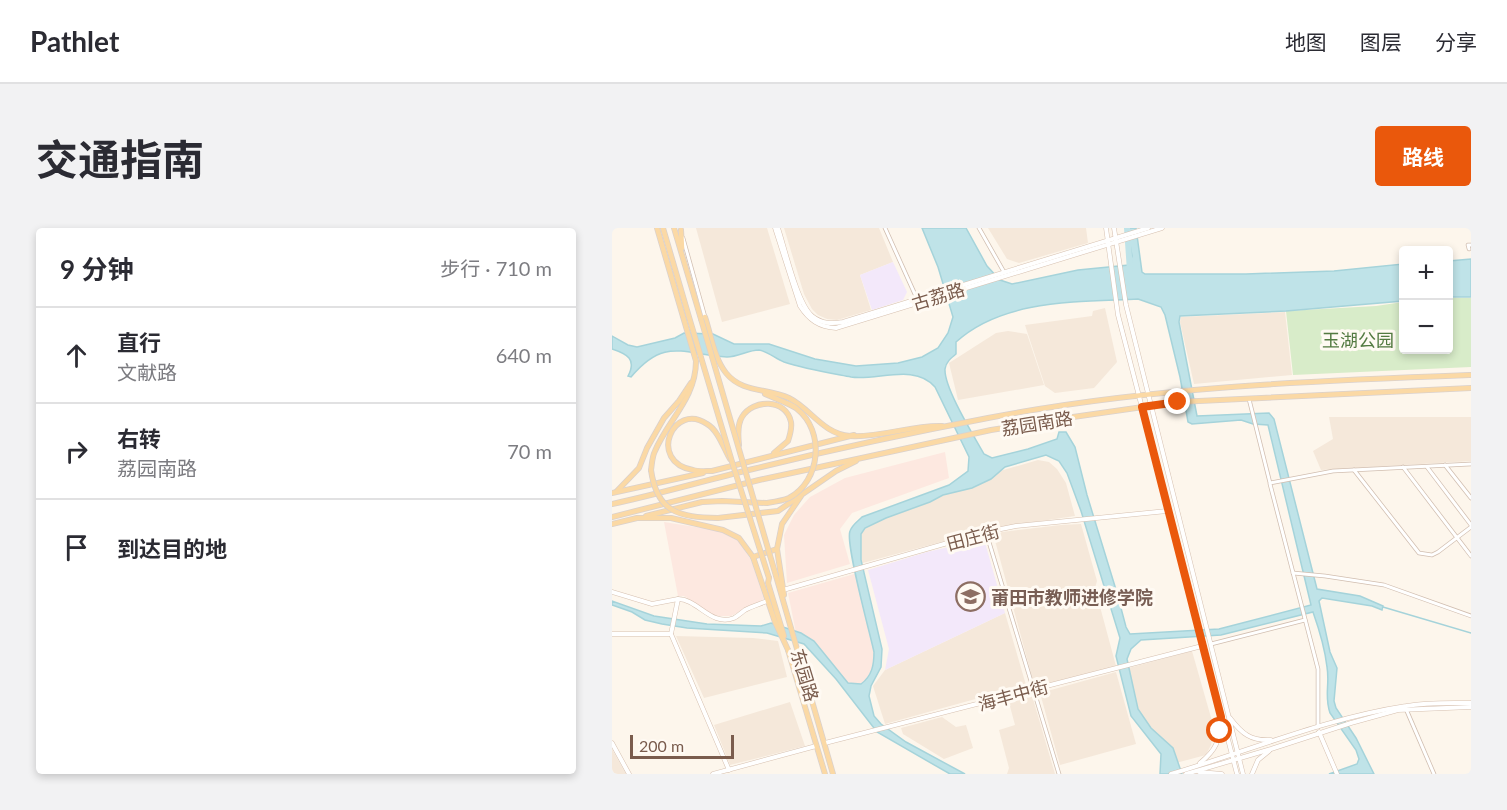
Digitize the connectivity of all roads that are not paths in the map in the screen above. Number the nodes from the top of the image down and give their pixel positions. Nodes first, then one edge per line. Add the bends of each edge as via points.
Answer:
1 (657, 228) edge
2 (663, 228) edge
3 (674, 228) edge
4 (777, 228) edge
5 (885, 228) edge
6 (979, 228) edge
7 (1106, 228) edge
8 (1114, 228) edge
9 (1148, 228) edge
10 (1162, 228) edge
11 (680, 229) edge
12 (1116, 240) junction
13 (1107, 243) junction
14 (682, 256) junction
15 (1003, 274) junction
16 (920, 300) junction
17 (703, 318) junction
18 (696, 375) junction
19 (1471, 375) edge
20 (1471, 388) edge
21 (756, 390) junction
22 (1148, 395) junction
23 (1138, 396) junction
24 (1249, 398) junction
25 (1150, 406) junction
26 (1142, 407) junction
27 (951, 426) junction
28 (854, 435) junction
29 (739, 450) junction
30 (770, 456) junction
31 (863, 458) junction
32 (733, 465) junction
33 (1445, 465) junction
34 (1470, 465) edge
35 (1426, 466) junction
36 (1403, 467) junction
37 (1354, 470) junction
38 (712, 471) junction
39 (1271, 483) junction
40 (615, 492) edge
41 (802, 494) junction
42 (1471, 498) edge
43 (612, 504) edge
44 (1167, 511) junction
45 (612, 517) edge
46 (637, 518) junction
47 (612, 524) edge
48 (1471, 526) edge
49 (986, 532) junction
50 (1457, 538) junction
51 (777, 549) junction
52 (753, 556) junction
53 (1471, 556) edge
54 (1292, 573) junction
55 (783, 590) junction
56 (612, 592) edge
57 (678, 599) junction
58 (767, 601) junction
59 (1471, 616) edge
60 (1304, 618) junction
61 (789, 621) junction
62 (612, 634) edge
63 (671, 634) junction
64 (1210, 644) junction
65 (1202, 646) junction
66 (789, 652) junction
67 (1034, 689) junction
68 (1471, 705) edge
69 (1406, 709) junction
70 (1221, 717) junction
71 (1229, 717) junction
72 (1351, 720) junction
73 (1318, 730) junction
74 (1280, 739) junction
75 (612, 743) edge
76 (825, 743) junction
77 (816, 746) junction
78 (1271, 749) junction
79 (1237, 752) junction
80 (1231, 754) junction
81 (1239, 759) junction
82 (1232, 760) junction
83 (1196, 766) junction
84 (729, 770) junction
85 (1195, 771) junction
86 (1184, 772) edge
87 (629, 774) edge
88 (713, 774) edge
89 (825, 774) edge
90 (833, 774) edge
91 (1059, 774) edge
92 (1171, 774) edge
93 (1222, 774) edge
94 (1237, 774) edge
95 (1243, 774) edge
96 (1252, 774) edge
97 (1337, 774) edge
98 (1434, 774) edge

1 - 18 main road via 696,362
2 - 32 main road, bridge
3 - 14 main road
4 - 16 street, 古荔路 via 800,306 818,324 843,327
5 - 16 street
6 - 15 street
7 - 13 street
8 - 12 street
9 - 12 street, 古荔路
10 - 12 street, 古荔路
11 - 14 main road
11 - 17 street
12 - 13 street, 古荔路
12 - 22 street via 1125,302
13 - 15 street, 古荔路
13 - 23 street
14 - 17 main road
15 - 16 street, 古荔路
17 - 21 main road via 720,365 735,382
17 - 29 main road, bridge
18 - 40 main road via 664,418 639,468
18 - 41 main road, bridge via 688,397 654,452 653,487 665,506 695,518 718,518 777,511
19 - 22 main road, 荔园南路 via 1323,380
20 - 24 main road, 荔园南路
21 - 28 main road via 790,399 827,428
21 - 46 main road, bridge via 797,409 811,428 816,462 801,489 789,498 766,504 702,502
22 - 23 main road, 荔园南路
22 - 25 street
23 - 26 street
23 - 27 main road, 荔园南路 via 1044,408
24 - 25 main road, 荔园南路
24 - 39 street
25 - 26 main road, 荔园南路
25 - 64 street
26 - 31 main road, 荔园南路 via 973,434
26 - 44 street
27 - 28 main road via 925,425
27 - 43 main road, 荔园南路
28 - 30 main road
29 - 30 main road, bridge via 740,418 758,404 770,404 781,407 791,423 788,441
29 - 61 main road, 东园路, bridge
30 - 38 main road
31 - 41 main road
31 - 45 main road, 荔园南路
32 - 38 main road, bridge via 707,423 690,419 680,422 669,435 668,451 680,466
32 - 66 main road, 东园路, bridge
33 - 34 street
33 - 35 street
33 - 42 street
35 - 36 street
35 - 48 street
36 - 37 street
36 - 50 street
37 - 39 street
37 - 50 street via 1419,553 1435,554
38 - 40 main road
39 - 54 street
41 - 51 main road via 782,524
44 - 49 street, 田庄街
44 - 65 street
46 - 47 main road
46 - 52 main road via 670,518 723,530 742,541
48 - 50 street
49 - 55 street, 田庄街
49 - 67 street
50 - 53 street
51 - 52 main road
51 - 55 main road
52 - 58 main road
54 - 59 street via 1384,585
54 - 60 street
55 - 61 main road
56 - 57 street via 652,604
57 - 58 street via 714,618 727,619
57 - 63 street
58 - 66 main road
60 - 64 street
60 - 73 street via 1318,669
61 - 76 main road, 东园路
62 - 63 street
63 - 84 street
64 - 71 street
65 - 67 street, 海丰中街
65 - 70 street
66 - 77 main road, 东园路
67 - 76 street, 海丰中街
67 - 91 street
68 - 69 street
68 - 72 street via 1409,705
69 - 72 street
69 - 98 street
70 - 80 street
70 - 83 street via 1216,747
71 - 74 street via 1251,738
71 - 79 street
72 - 73 street
73 - 74 street
73 - 78 street
73 - 97 street
74 - 79 street
75 - 87 street
76 - 90 main road, 东园路
77 - 84 street
77 - 89 main road, 东园路
78 - 81 street
78 - 96 street via 1258,760
79 - 80 street
79 - 81 street
80 - 82 street
80 - 83 street
81 - 82 street
81 - 95 street
82 - 85 street
82 - 94 street
83 - 86 street
84 - 88 street
85 - 86 street
85 - 93 street
86 - 92 street

